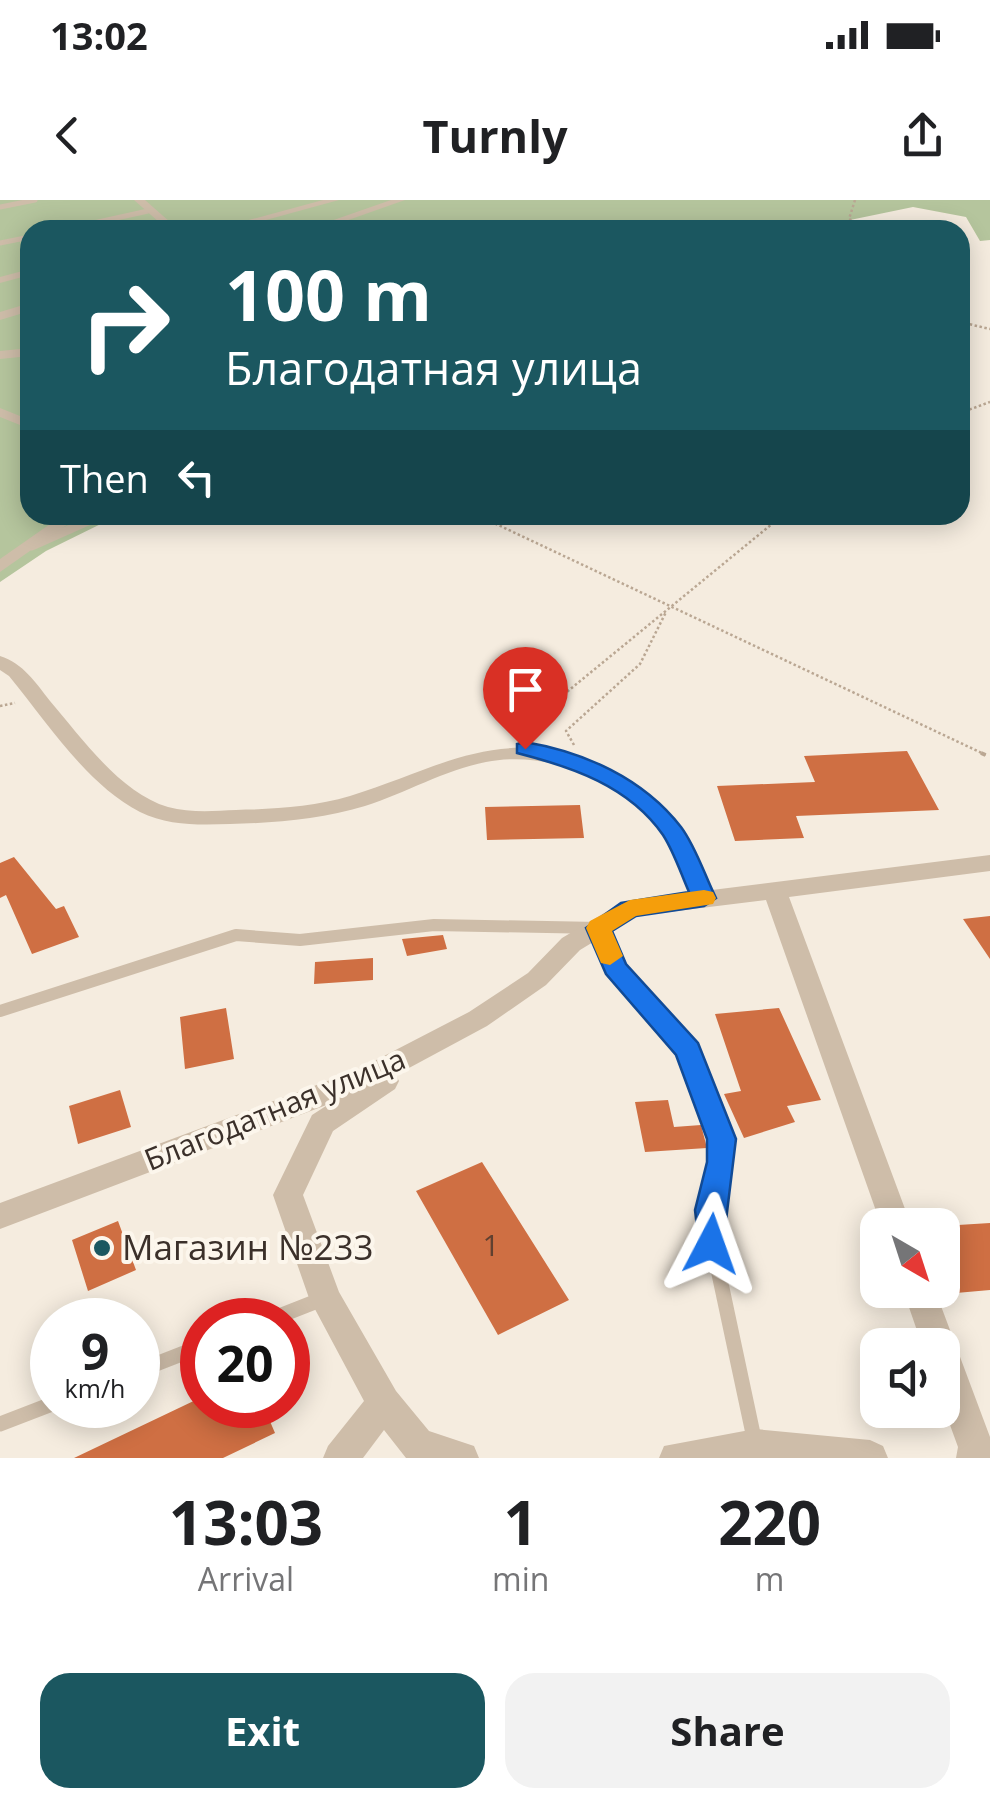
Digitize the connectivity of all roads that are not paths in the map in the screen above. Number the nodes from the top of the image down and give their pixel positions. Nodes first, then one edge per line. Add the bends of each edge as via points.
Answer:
1 (35, 200) edge
2 (138, 200) edge
3 (334, 200) edge
4 (400, 200) edge
5 (0, 207) edge
6 (148, 212) junction
7 (110, 220) edge
8 (160, 220) edge
9 (256, 220) edge
10 (340, 220) edge
11 (60, 525) edge
12 (79, 525) edge
13 (30, 548) junction
14 (0, 566) edge
15 (0, 662) edge
16 (990, 863) edge
17 (775, 890) junction
18 (704, 898) junction
19 (598, 928) junction
20 (0, 1011) edge
21 (478, 1019) junction
22 (890, 1208) edge
23 (0, 1216) edge
24 (325, 1298) junction
25 (310, 1304) edge
26 (384, 1402) junction
27 (960, 1404) edge
28 (30, 1412) edge
29 (0, 1424) edge
30 (755, 1446) junction
31 (426, 1452) edge
32 (341, 1458) edge
33 (461, 1458) edge
34 (677, 1458) edge
35 (870, 1458) edge
36 (974, 1458) edge

1 - 5 lane
2 - 6 street
3 - 9 street
4 - 10 street
6 - 7 lane
6 - 8 street
11 - 13 street
12 - 13 lane
13 - 14 street
15 - 18 street via 145,806 176,816 326,809 461,760 525,749 561,755 630,789 673,832
16 - 17 street, Благодатная улица
17 - 18 street, Благодатная улица
17 - 22 street
18 - 19 street, Благодатная улица via 630,908
19 - 20 lane via 434,925 300,940 236,935
19 - 21 street, Благодатная улица
19 - 30 lane via 615,968 688,1050 722,1139 709,1226
21 - 23 street, Благодатная улица via 367,1078
21 - 24 street via 322,1123 288,1195
24 - 25 lane
24 - 26 street
26 - 31 street
26 - 32 street
27 - 36 street
28 - 29 lane
30 - 34 street
30 - 35 street
31 - 33 street

